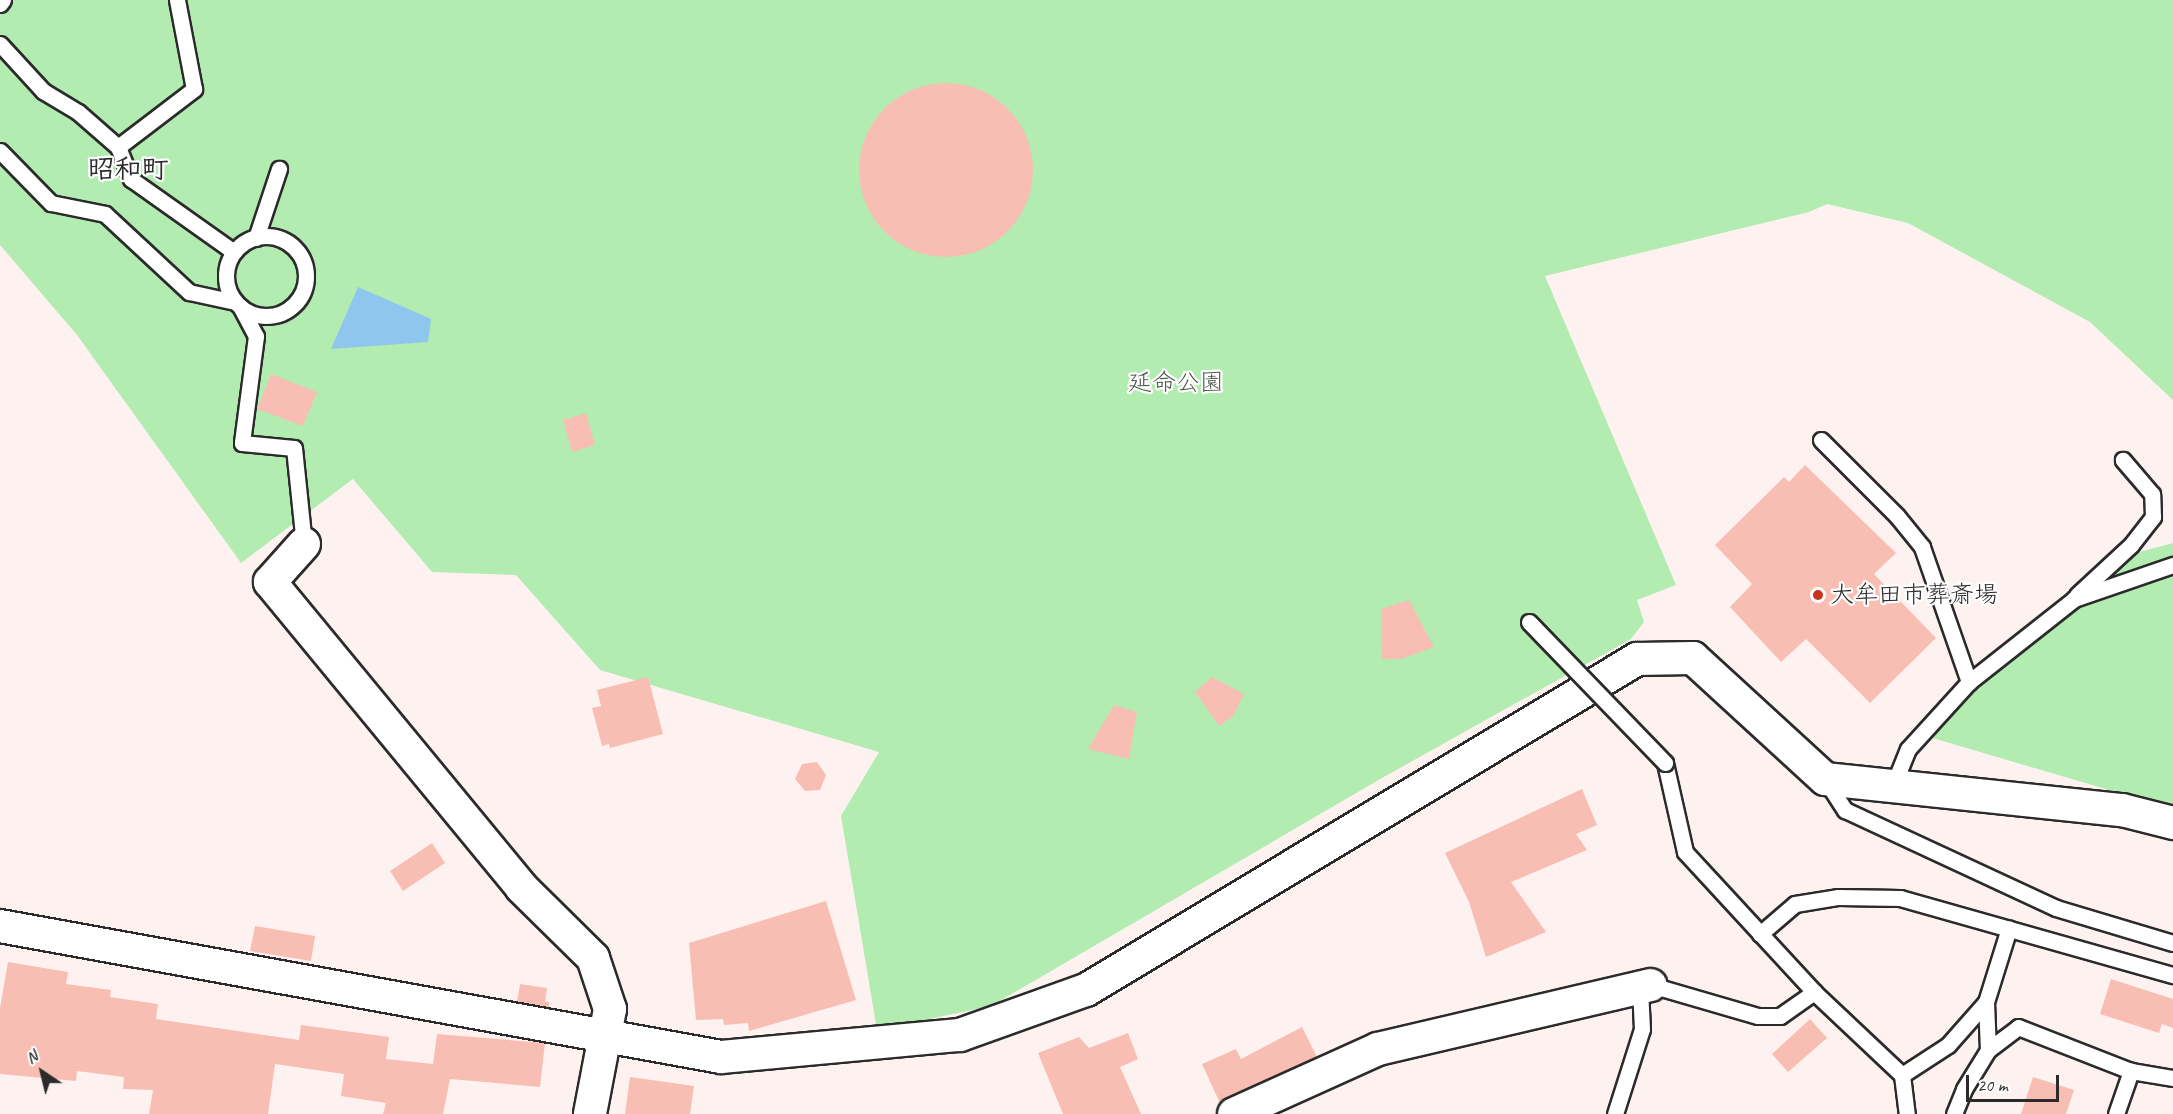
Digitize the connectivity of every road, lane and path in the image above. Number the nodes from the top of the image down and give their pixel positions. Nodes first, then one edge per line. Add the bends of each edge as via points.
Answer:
1 (3, 0) edge
2 (177, 0) edge
3 (0, 4) edge
4 (0, 44) edge
5 (118, 147) junction
6 (0, 151) edge
7 (279, 169) dead end
8 (256, 238) junction
9 (234, 252) junction
10 (238, 305) junction
11 (1821, 440) dead end
12 (2122, 460) dead end
13 (304, 544) joint
14 (2173, 565) edge
15 (2074, 599) junction
16 (1529, 622) dead end
17 (1968, 682) junction
18 (1825, 779) junction
19 (1893, 786) junction
20 (2173, 823) edge
21 (0, 926) edge
22 (2009, 928) junction
23 (1760, 934) junction
24 (2173, 943) edge
25 (2173, 975) edge
26 (1646, 987) junction
27 (1814, 992) junction
28 (1986, 1002) junction
29 (603, 1036) junction
30 (1988, 1050) junction
31 (2131, 1071) junction
32 (1902, 1075) junction
33 (2173, 1078) edge
34 (590, 1114) edge
35 (1234, 1114) edge
36 (1615, 1114) edge
37 (1907, 1114) edge
38 (1954, 1114) edge
39 (2116, 1114) edge

1 - 3 lane
2 - 5 lane via 194,89
4 - 5 lane via 43,91 78,112
5 - 9 lane via 131,179
6 - 10 lane via 51,203 105,214 189,292
7 - 8 lane
8 - 9 lane
8 - 10 lane via 281,239 292,246 305,268 302,294 284,312 257,315
9 - 10 lane via 226,277
10 - 13 lane via 256,336 242,443 294,448
11 - 17 lane via 1897,516 1922,547
12 - 15 lane via 2152,494 2152,517 2131,545
13 - 29 street via 270,582 521,887 593,958 610,1009
14 - 15 lane
15 - 17 lane
16 - 23 lane, bridge via 1665,763 1685,852
17 - 19 lane via 1908,748
18 - 19 street
18 - 24 lane via 1845,810 2056,908
18 - 29 street via 1693,657 1636,659 1086,990 960,1035 721,1057
19 - 20 street via 2122,810
21 - 29 street
22 - 23 lane via 1900,898 1838,897 1795,904
22 - 25 lane
22 - 28 lane
23 - 27 lane
26 - 27 lane via 1758,1016 1780,1016
26 - 35 street via 1378,1049
26 - 36 lane via 1642,1029
27 - 32 lane
28 - 30 lane
28 - 32 lane via 1948,1045
29 - 34 street
30 - 31 lane via 2018,1027
30 - 38 lane
31 - 33 lane
31 - 39 lane
32 - 37 lane

